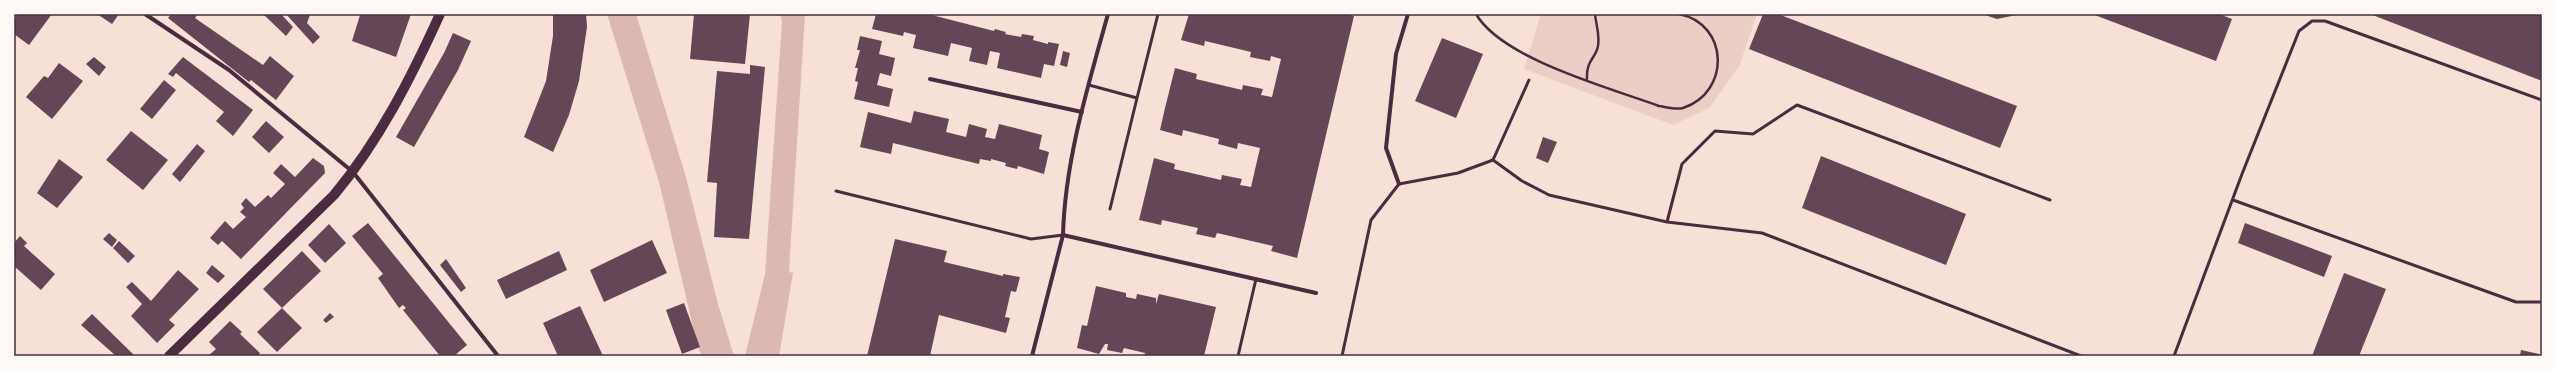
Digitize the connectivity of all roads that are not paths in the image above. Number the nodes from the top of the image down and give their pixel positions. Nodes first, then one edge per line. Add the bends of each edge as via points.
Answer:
1 (145, 14) edge
2 (440, 14) edge
3 (1108, 14) edge
4 (1158, 14) edge
5 (1408, 14) edge
6 (930, 79) dead end
7 (1529, 80) dead end
8 (1089, 85) junction
9 (1137, 98) junction
10 (2542, 100) edge
11 (1082, 112) junction
12 (1493, 160) junction
13 (353, 172) junction
14 (1399, 184) junction
15 (836, 191) dead end
16 (2050, 200) dead end
17 (2232, 200) junction
18 (1110, 209) dead end
19 (1667, 222) junction
20 (1063, 235) junction
21 (1256, 280) junction
22 (1316, 293) dead end
23 (2542, 302) edge
24 (169, 356) edge
25 (498, 356) edge
26 (1032, 356) edge
27 (1238, 356) edge
28 (1342, 356) edge
29 (2081, 356) edge
30 (2174, 356) edge

1 - 13 street via 229,70
2 - 13 main road via 411,78
3 - 8 street
4 - 9 lane
5 - 14 street via 1396,54 1386,148
6 - 11 street
7 - 12 lane
8 - 9 lane
8 - 11 street
9 - 18 lane
10 - 17 lane via 2325,21 2312,21 2299,31
11 - 20 street via 1064,203
12 - 14 lane via 1458,173
12 - 19 lane via 1522,182 1549,195
13 - 24 main road via 329,201
13 - 25 street
14 - 28 lane via 1371,220
15 - 20 lane via 1031,239
16 - 19 lane via 1797,105 1753,134 1715,131 1682,164
17 - 23 lane via 2516,302
17 - 30 lane
19 - 29 lane via 1762,233
20 - 21 street
20 - 26 street
21 - 22 street
21 - 27 lane

